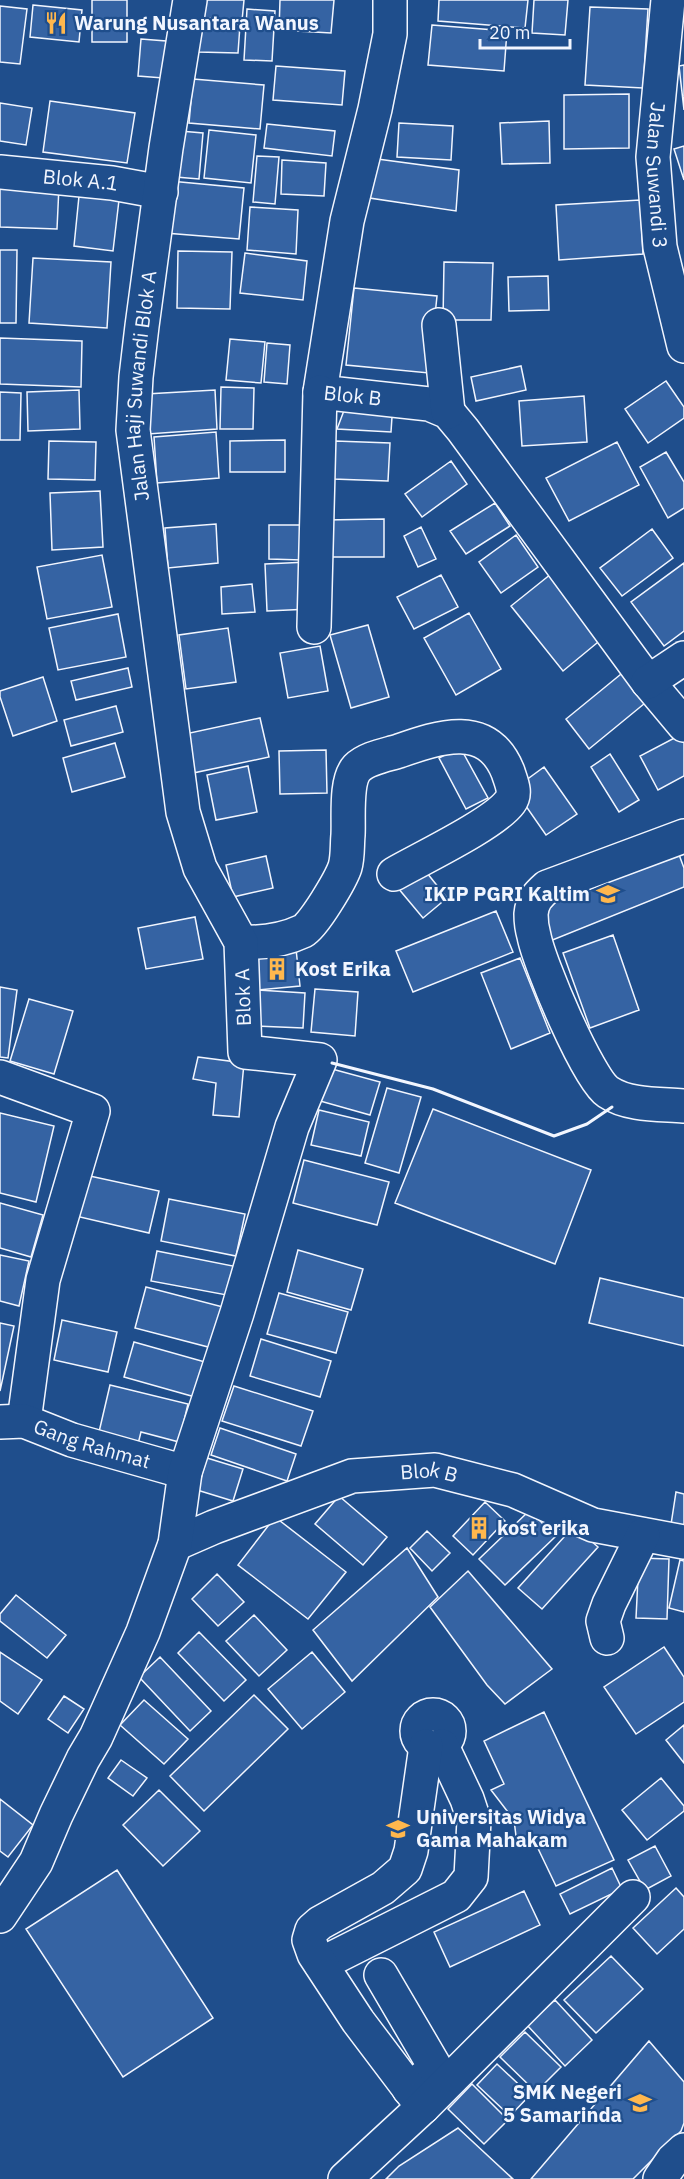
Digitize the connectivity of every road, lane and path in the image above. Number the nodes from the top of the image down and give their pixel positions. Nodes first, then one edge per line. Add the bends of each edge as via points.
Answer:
1 (190, 0) edge
2 (390, 0) edge
3 (668, 0) edge
4 (0, 172) edge
5 (162, 192) junction
6 (439, 325) dead end
7 (684, 346) edge
8 (320, 392) junction
9 (448, 412) junction
10 (314, 627) dead end
11 (684, 658) edge
12 (648, 682) junction
13 (684, 725) edge
14 (684, 836) edge
15 (394, 873) dead end
16 (241, 942) junction
17 (0, 1077) edge
18 (684, 1106) edge
19 (12, 1422) edge
20 (185, 1472) junction
21 (643, 1535) junction
22 (684, 1542) edge
23 (175, 1544) junction
24 (607, 1638) dead end
25 (633, 1898) dead end
26 (0, 1916) edge
27 (321, 1964) junction
28 (381, 1975) dead end
29 (416, 2098) junction
30 (684, 2150) edge
31 (345, 2179) edge
32 (660, 2179) edge

1 - 5 street, Jalan Haji Suwandi Blok A
2 - 8 street, Blok B via 390,34 347,221
3 - 7 street, Jalan Suwandi 3 via 653,157 660,246
4 - 5 street, Blok A.1
5 - 16 street, Jalan Haji Suwandi Blok A via 136,377 133,430 183,812 200,868
6 - 9 street
8 - 9 street, Blok B via 429,404
8 - 10 street
9 - 12 street
11 - 12 street
12 - 13 street
14 - 18 street via 547,887 535,898 531,911 534,938 565,1020 606,1091 641,1103
15 - 16 street via 490,820 511,802 514,792 503,761 488,745 467,736 439,737 371,760 356,769 350,786 345,867 321,911 304,930 263,943
16 - 20 street, Blok A via 245,1052 320,1060 292,1127
17 - 19 street via 93,1111 43,1280
19 - 20 street, Gang Rahmat
20 - 23 street
21 - 22 street, Blok B
21 - 23 street, Blok B via 593,1525 513,1490 435,1470 352,1476
21 - 24 street via 603,1620
23 - 26 street via 143,1632 96,1737 36,1862
25 - 29 street
27 - 27 street via 309,1940 312,1930 382,1888 405,1869 434,1746 467,1799 474,1820 471,1877 456,1896
27 - 29 street
28 - 29 street via 435,2067
29 - 31 street
30 - 32 street

